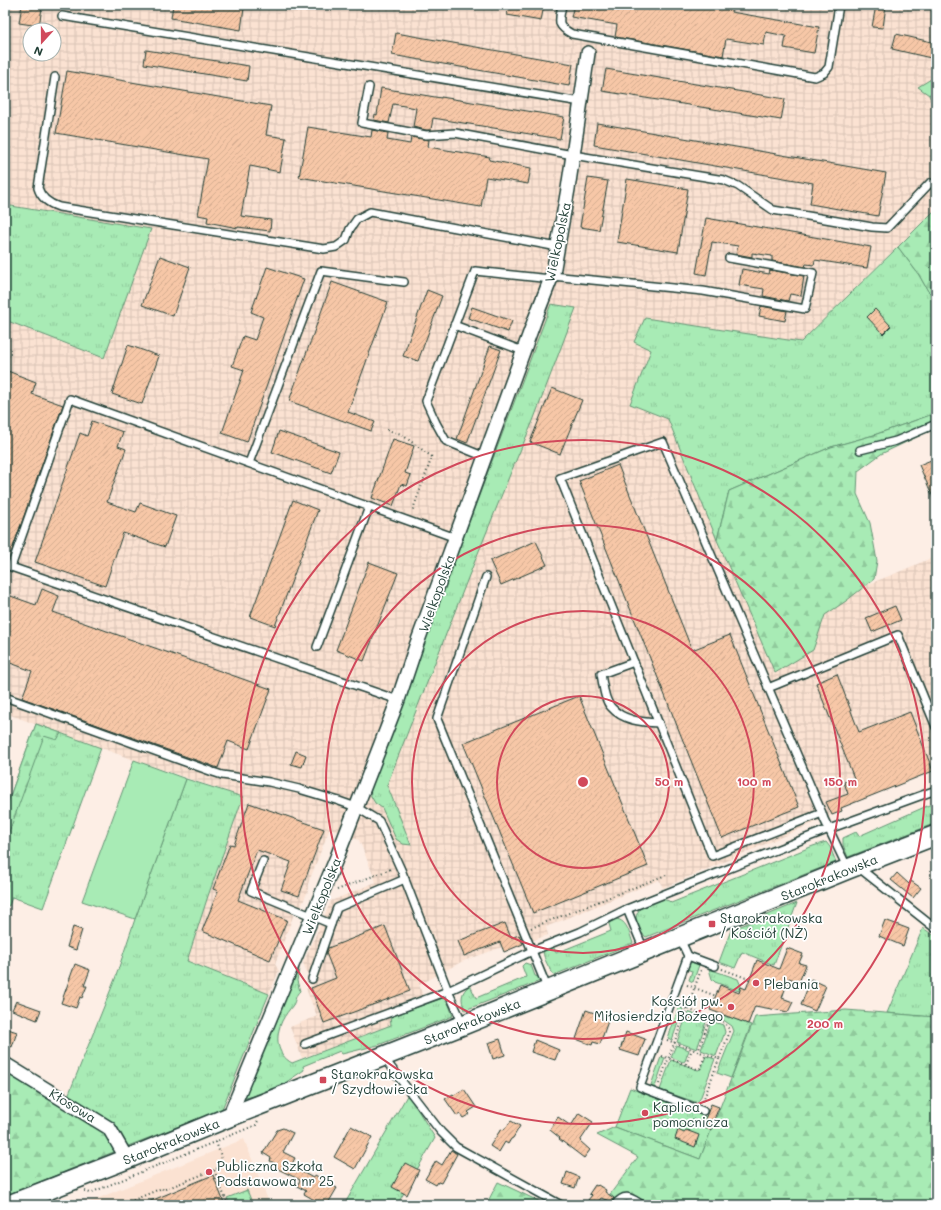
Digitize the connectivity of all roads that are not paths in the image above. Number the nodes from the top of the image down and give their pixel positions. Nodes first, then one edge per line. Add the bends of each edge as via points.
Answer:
1 (562, 5) edge
2 (839, 5) edge
3 (62, 16) dead end
4 (588, 53) dead end
5 (55, 76) dead end
6 (369, 87) dead end
7 (581, 102) junction
8 (573, 155) junction
9 (930, 183) dead end
10 (558, 247) junction
11 (729, 258) dead end
12 (551, 277) junction
13 (404, 282) dead end
14 (454, 325) junction
15 (523, 351) junction
16 (936, 424) edge
17 (860, 450) dead end
18 (485, 457) junction
19 (249, 463) junction
20 (369, 507) junction
21 (456, 538) junction
22 (486, 577) dead end
23 (317, 647) dead end
24 (634, 662) junction
25 (768, 688) junction
26 (5, 697) edge
27 (398, 700) junction
28 (658, 723) junction
29 (936, 727) edge
30 (936, 790) edge
31 (356, 807) junction
32 (822, 813) junction
33 (830, 829) junction
34 (936, 835) edge
35 (263, 861) dead end
36 (852, 868) junction
37 (405, 879) junction
38 (627, 910) junction
39 (312, 916) junction
40 (331, 924) junction
41 (936, 929) edge
42 (679, 937) junction
43 (532, 951) junction
44 (644, 951) junction
45 (688, 956) junction
46 (715, 966) road end
47 (312, 979) dead end
48 (548, 990) junction
49 (448, 991) junction
50 (463, 1025) junction
51 (305, 1044) dead end
52 (383, 1056) junction
53 (5, 1064) edge
54 (700, 1109) road end
55 (229, 1117) junction
56 (127, 1159) junction
57 (8, 1205) edge
58 (561, 1205) edge
59 (615, 1205) edge
60 (642, 1205) edge

1 - 2 lane via 559,22 563,29 572,34 815,77 824,73 829,66
3 - 7 lane
4 - 7 street, Wielkopolska
5 - 10 lane via 38,188 50,204 324,249 336,247 346,240 357,219 370,212
6 - 8 lane via 362,123 426,135 455,133
7 - 8 street, Wielkopolska
8 - 9 lane via 724,180 738,186 773,210 872,227 887,228
8 - 10 street, Wielkopolska
10 - 12 street, Wielkopolska
11 - 12 lane via 813,272 806,309 703,291
12 - 14 lane via 475,271
12 - 15 street, Wielkopolska
13 - 19 lane via 321,271
14 - 15 lane
14 - 18 lane via 426,401 446,441
15 - 18 street, Wielkopolska
16 - 17 lane via 896,441
18 - 21 street, Wielkopolska
19 - 20 lane
19 - 27 lane via 70,399 11,567
20 - 21 lane
20 - 23 lane
21 - 27 street, Wielkopolska
22 - 43 lane via 437,719
24 - 25 lane via 560,478 663,442
24 - 28 lane
24 - 28 lane via 601,674 610,707 623,717
25 - 29 lane via 898,635
25 - 32 lane
26 - 31 lane via 222,775 288,786
27 - 31 street, Wielkopolska
28 - 32 lane via 712,856
30 - 33 lane
31 - 37 lane via 379,821
31 - 39 street, Wielkopolska
32 - 33 lane
33 - 36 lane
33 - 38 lane
34 - 36 street, Starokrakowska
35 - 39 lane via 251,891
36 - 41 lane
36 - 42 street, Starokrakowska
37 - 40 lane via 337,908
37 - 49 lane
38 - 43 lane
38 - 44 lane
39 - 40 lane
39 - 55 street, Wielkopolska
40 - 47 lane
42 - 44 street, Starokrakowska
42 - 45 lane
43 - 48 lane
43 - 49 lane
44 - 48 street, Starokrakowska
45 - 46 lane
45 - 54 lane via 640,1087
48 - 50 street, Starokrakowska
49 - 50 lane
49 - 51 lane
50 - 52 street, Starokrakowska
52 - 55 street, Starokrakowska
52 - 58 lane via 441,1132 456,1147
53 - 56 street, Kłosowa via 109,1128
55 - 56 street, Starokrakowska
56 - 57 street, Starokrakowska
59 - 60 lane via 624,1197 629,1197

